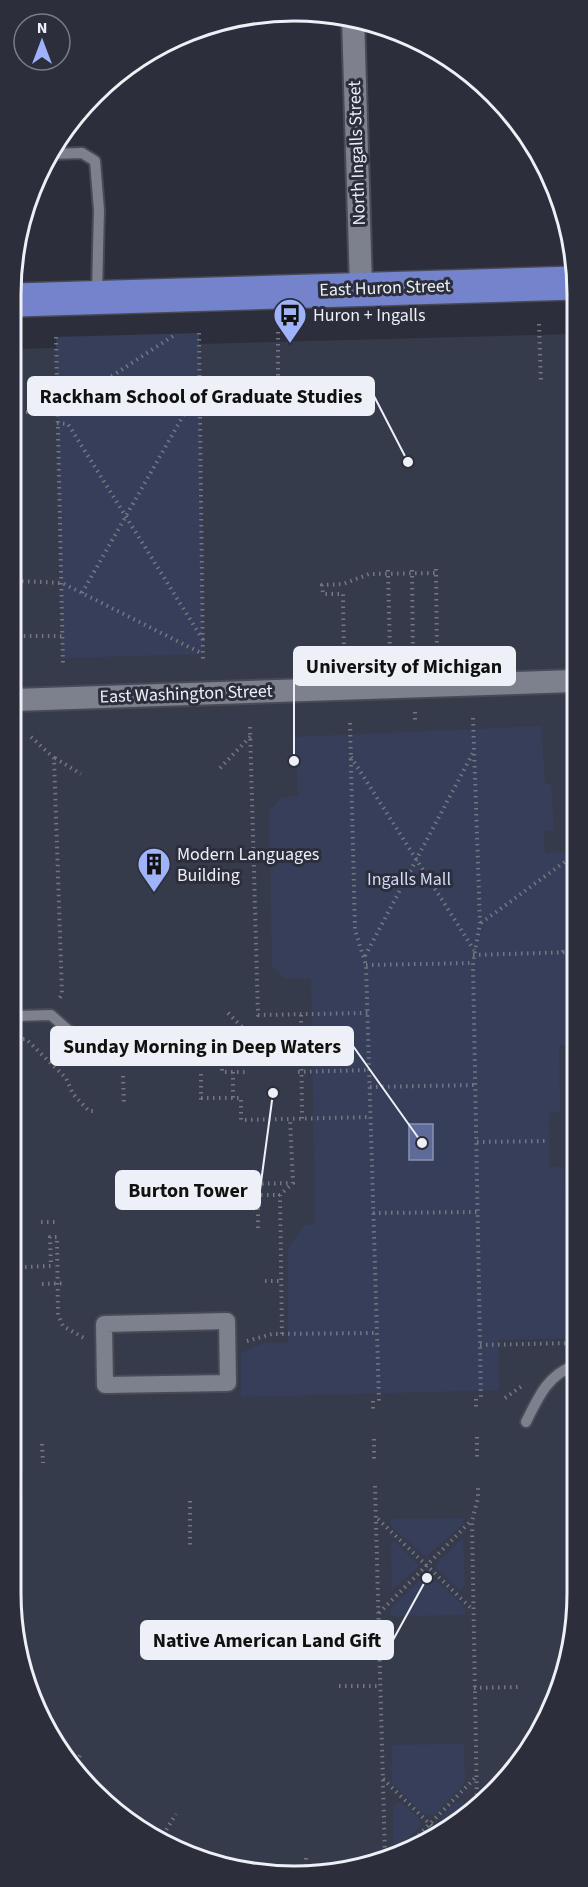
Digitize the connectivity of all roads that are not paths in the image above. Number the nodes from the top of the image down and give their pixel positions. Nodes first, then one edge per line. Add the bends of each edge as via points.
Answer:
1 (353, 27) edge
2 (60, 154) edge
3 (566, 283) edge
4 (361, 288) junction
5 (97, 297) junction
6 (21, 300) edge
7 (567, 681) edge
8 (21, 700) edge
9 (21, 1016) edge
10 (198, 1062) road end
11 (228, 1345) joint
12 (567, 1368) edge
13 (526, 1422) dead end

1 - 4 street, North Ingalls Street
2 - 5 lane via 82,153 95,161 99,210
3 - 4 main road, East Huron Street
4 - 5 main road, East Huron Street
5 - 6 main road, East Huron Street
7 - 8 street, East Washington Street
9 - 10 lane via 51,1015 101,1059
11 - 11 street via 227,1321 104,1324 105,1385 228,1383
12 - 13 lane via 541,1390

